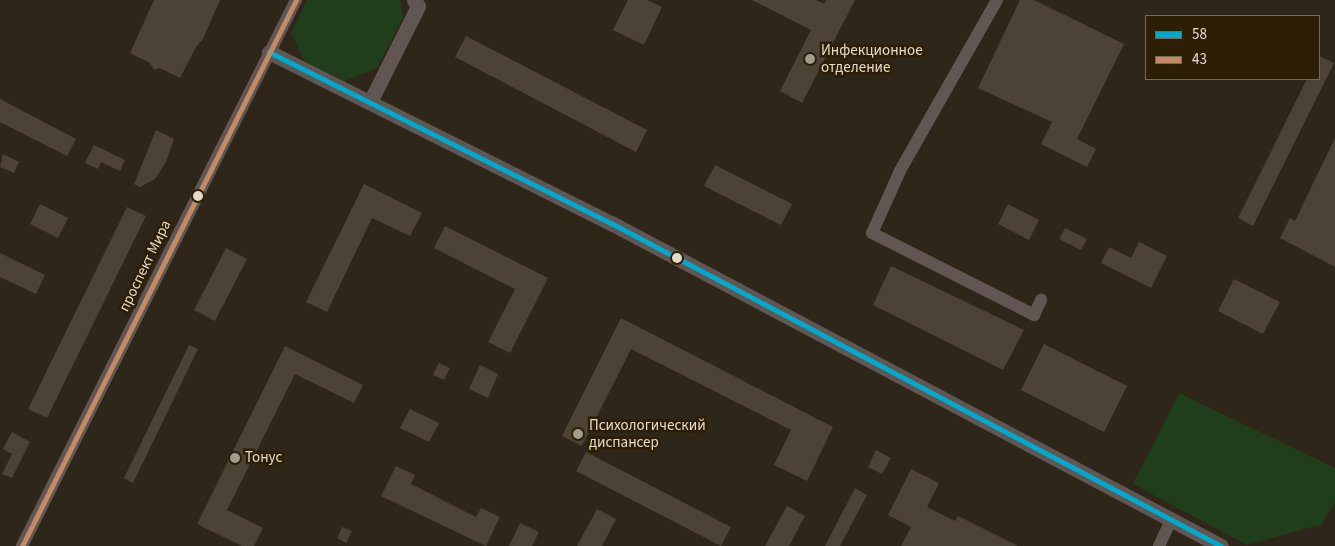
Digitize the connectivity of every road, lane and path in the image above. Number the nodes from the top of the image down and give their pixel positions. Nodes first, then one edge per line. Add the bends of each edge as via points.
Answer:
1 (296, 0) edge
2 (414, 0) edge
3 (997, 0) edge
4 (269, 52) junction
5 (370, 102) junction
6 (1041, 300) dead end
7 (1171, 520) junction
8 (22, 546) edge
9 (1159, 546) edge
10 (1221, 546) edge

1 - 4 street, проспект Мира
2 - 5 street via 418,6
3 - 6 street via 900,171 872,233 1034,315
4 - 5 street
4 - 8 street, проспект Мира
5 - 7 street via 610,223
7 - 9 street
7 - 10 street

